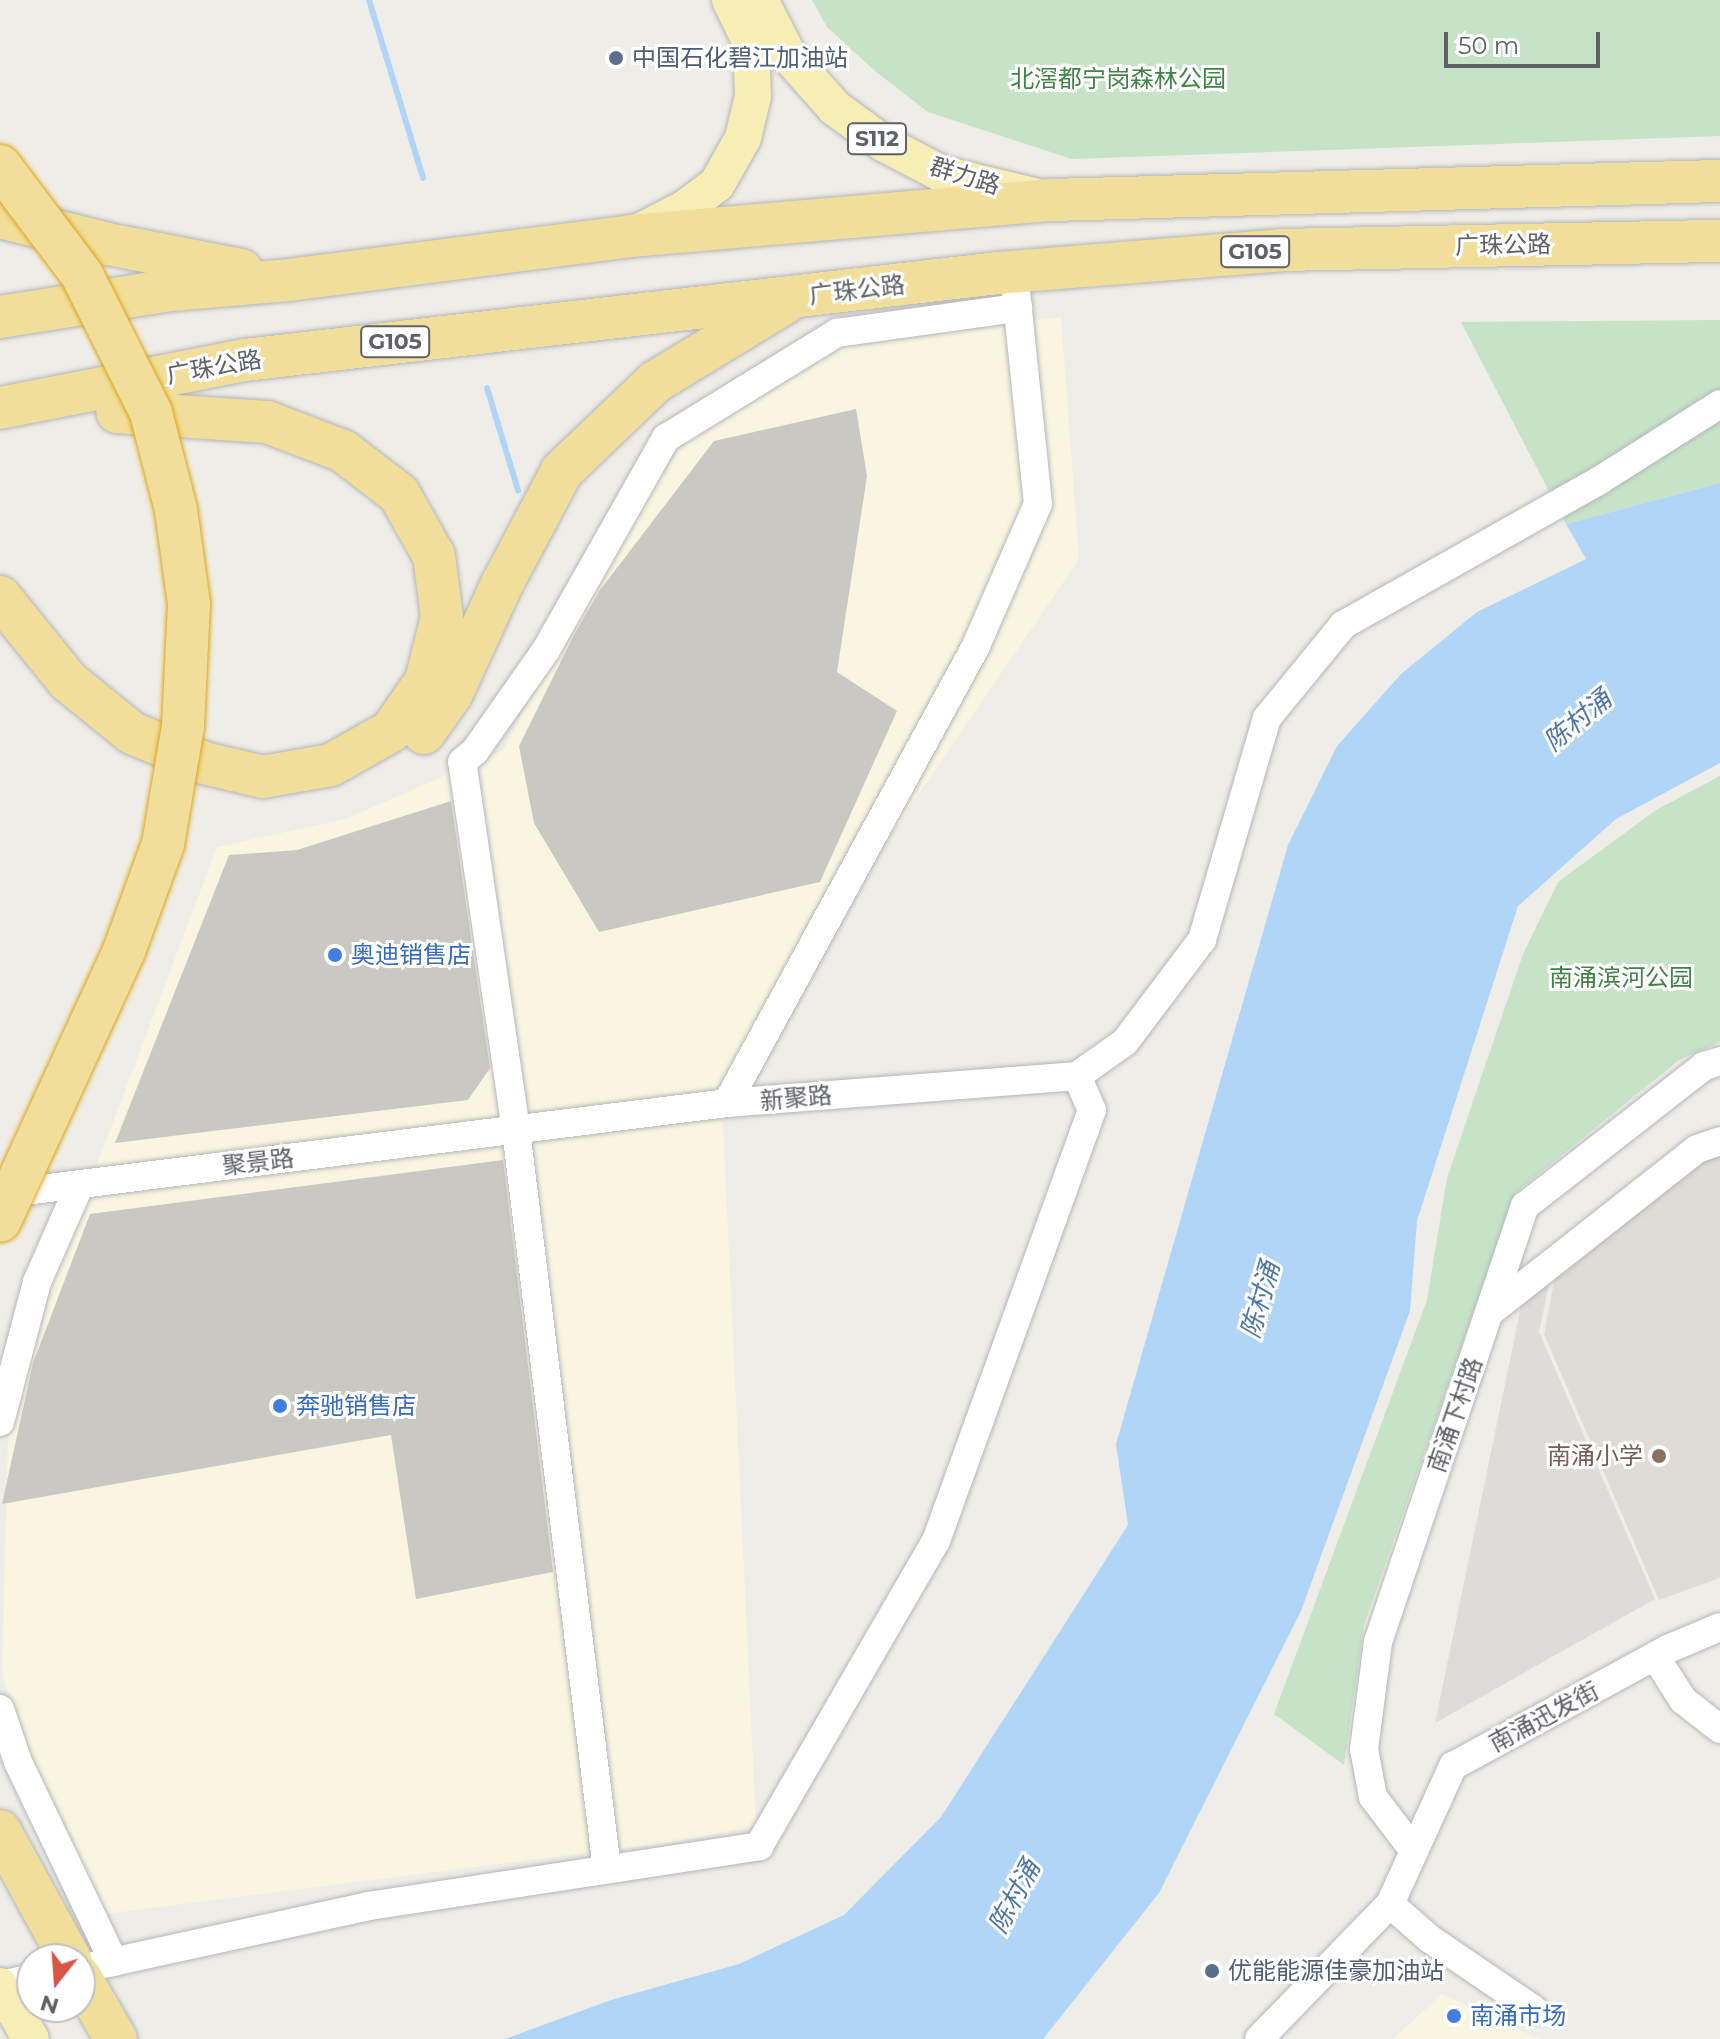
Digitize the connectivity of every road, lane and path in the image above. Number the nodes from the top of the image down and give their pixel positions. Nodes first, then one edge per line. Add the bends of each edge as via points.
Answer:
1 (730, 0) edge
2 (760, 0) edge
3 (0, 166) edge
4 (1720, 181) edge
5 (1051, 200) junction
6 (0, 217) edge
7 (631, 236) junction
8 (1720, 241) edge
9 (289, 280) junction
10 (1016, 290) junction
11 (792, 298) junction
12 (0, 317) edge
13 (1720, 404) edge
14 (0, 408) edge
15 (0, 597) edge
16 (0, 643) edge
17 (1720, 1061) edge
18 (1077, 1076) junction
19 (727, 1103) junction
20 (515, 1123) junction
21 (1720, 1141) edge
22 (0, 1178) edge
23 (80, 1184) junction
24 (0, 1195) edge
25 (0, 1221) edge
26 (1490, 1312) junction
27 (9, 1356) edge
28 (0, 1422) edge
29 (1720, 1627) edge
30 (1655, 1656) junction
31 (0, 1709) edge
32 (1720, 1729) edge
33 (9, 1760) edge
34 (0, 1831) edge
35 (1414, 1851) junction
36 (607, 1869) junction
37 (0, 1894) edge
38 (1390, 1904) junction
39 (28, 1943) edge
40 (61, 1943) edge
41 (97, 1969) edge
42 (0, 1985) edge
43 (1533, 2009) dead end
44 (31, 2039) edge
45 (116, 2039) edge
46 (1259, 2039) edge

1 - 7 main road via 751,43 753,96 743,138 717,184 684,209
2 - 5 main road, 群力路 / S112 via 788,55 835,108 883,143 942,174
3 - 25 highway, bridge via 82,275 151,413 176,510 189,604 183,726 163,844 124,951
4 - 5 highway
5 - 7 highway
6 - 9 highway
7 - 9 highway
8 - 10 highway, 广珠公路 / G105 via 1282,250
9 - 12 highway via 171,290
10 - 11 highway, 广珠公路 / G105
10 - 19 street via 1038,504 975,648
10 - 20 street via 837,333 666,438 546,650 462,762
11 - 14 highway, 广珠公路 / G105 via 245,360
11 - 16 highway via 655,382 562,471 452,693 411,753 341,791 262,806 195,790 117,758 49,702
13 - 18 street via 1600,480 1343,625 1267,718 1202,940 1125,1042
14 - 15 highway via 267,422 343,451 399,494 434,556 442,617 426,681 391,731 331,765 263,777 204,763 132,733 68,681
17 - 26 street, 南涌下村路 via 1704,1066 1525,1206
18 - 19 street, 新聚路
18 - 36 street via 1092,1110 936,1541 787,1801 759,1846
19 - 20 street, 新聚路
20 - 22 street, 聚景路
20 - 23 street, 聚景路
20 - 36 street
21 - 26 street via 1697,1149
23 - 24 street, 聚景路
23 - 27 street
26 - 35 street, 南涌下村路 via 1378,1642 1364,1749 1373,1797
27 - 28 street
29 - 30 street, 南涌迅发街
30 - 32 street via 1683,1700
30 - 35 street, 南涌迅发街 via 1453,1766
31 - 33 street
33 - 41 street
34 - 40 highway
35 - 38 street, 南涌迅发街
36 - 41 street via 369,1906
37 - 39 highway
38 - 43 street via 1430,1939
38 - 46 street, 南涌迅发街
41 - 45 highway
42 - 44 main road

